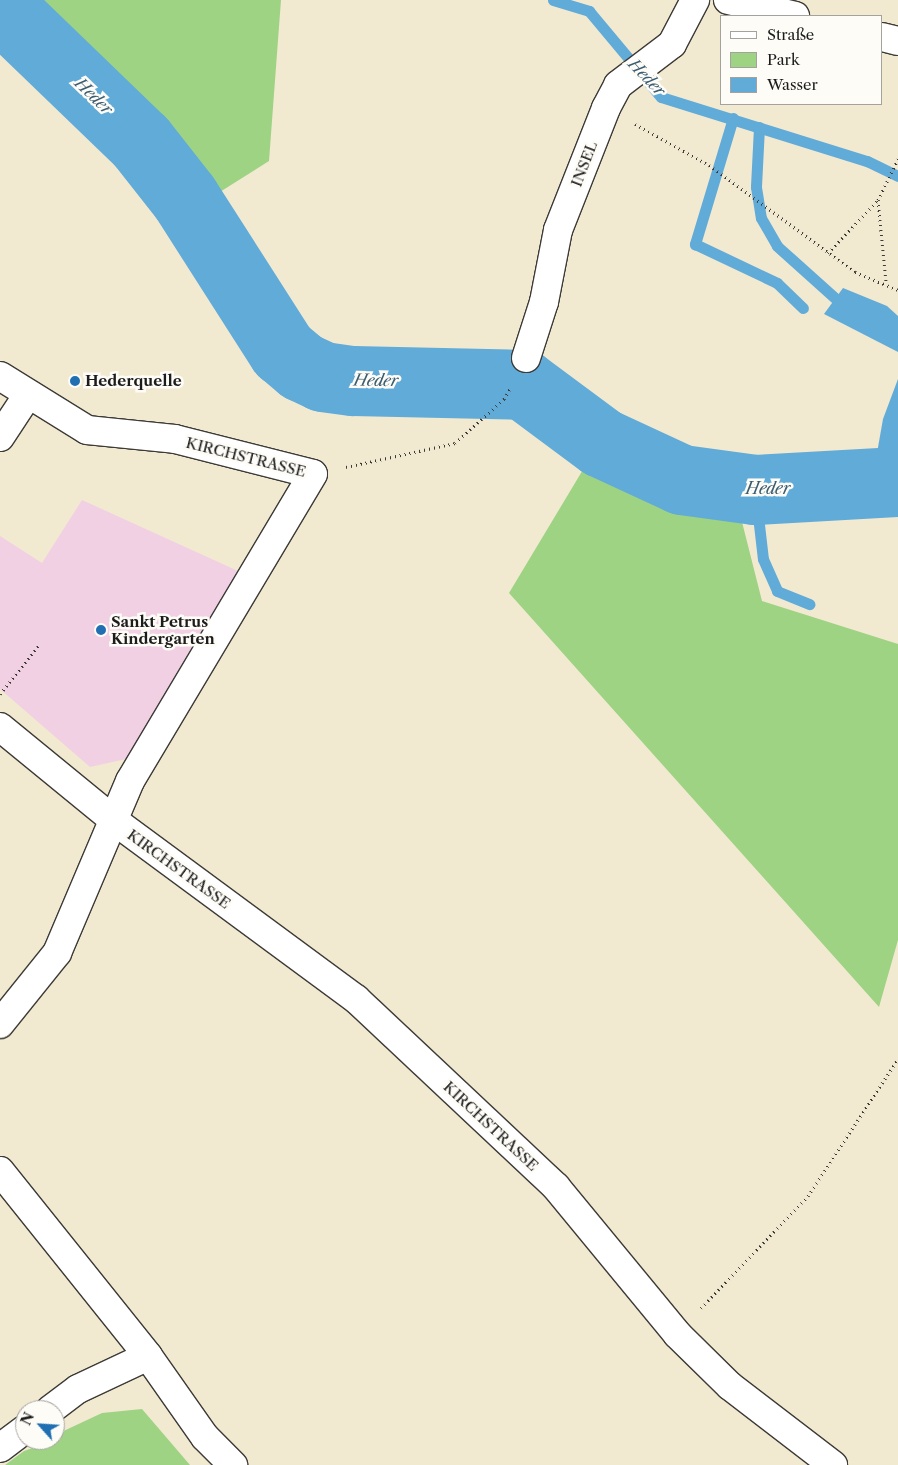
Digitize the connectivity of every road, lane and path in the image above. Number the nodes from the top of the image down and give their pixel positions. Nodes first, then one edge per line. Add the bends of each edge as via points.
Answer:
1 (695, 0) edge
2 (728, 0) edge
3 (791, 15) edge
4 (883, 37) edge
5 (898, 41) edge
6 (606, 108) junction
7 (898, 159) edge
8 (878, 200) junction
9 (828, 253) junction
10 (886, 282) junction
11 (898, 290) edge
12 (526, 358) dead end
13 (0, 376) edge
14 (27, 396) junction
15 (504, 399) dead end
16 (0, 437) edge
17 (313, 474) junction
18 (40, 644) dead end
19 (0, 694) edge
20 (0, 727) edge
21 (116, 822) junction
22 (0, 1024) edge
23 (898, 1060) edge
24 (0, 1171) edge
25 (677, 1334) junction
26 (148, 1356) junction
27 (63, 1400) edge
28 (15, 1437) edge
29 (0, 1448) edge
30 (233, 1465) edge
31 (833, 1465) edge

1 - 6 street, INSEL via 672,44 618,84
2 - 3 street
4 - 5 street
6 - 9 path via 709,165 780,221
6 - 12 street, INSEL via 558,230 544,302
7 - 8 path
8 - 9 path
8 - 10 path
9 - 10 path via 855,272
10 - 11 path
13 - 14 street, KIRCHSTRASSE
14 - 16 street
14 - 17 street, KIRCHSTRASSE via 87,430 175,439
15 - 17 path via 455,443
17 - 21 street, KIRCHSTRASSE via 130,781
18 - 19 path
20 - 21 street, KIRCHSTRASSE
21 - 22 street, KIRCHSTRASSE via 57,953
21 - 25 street, KIRCHSTRASSE via 356,999 556,1187
23 - 25 path via 808,1196
24 - 26 street
25 - 31 street, KIRCHSTRASSE via 730,1386
26 - 27 street via 78,1389
26 - 30 street via 205,1437
28 - 29 street

